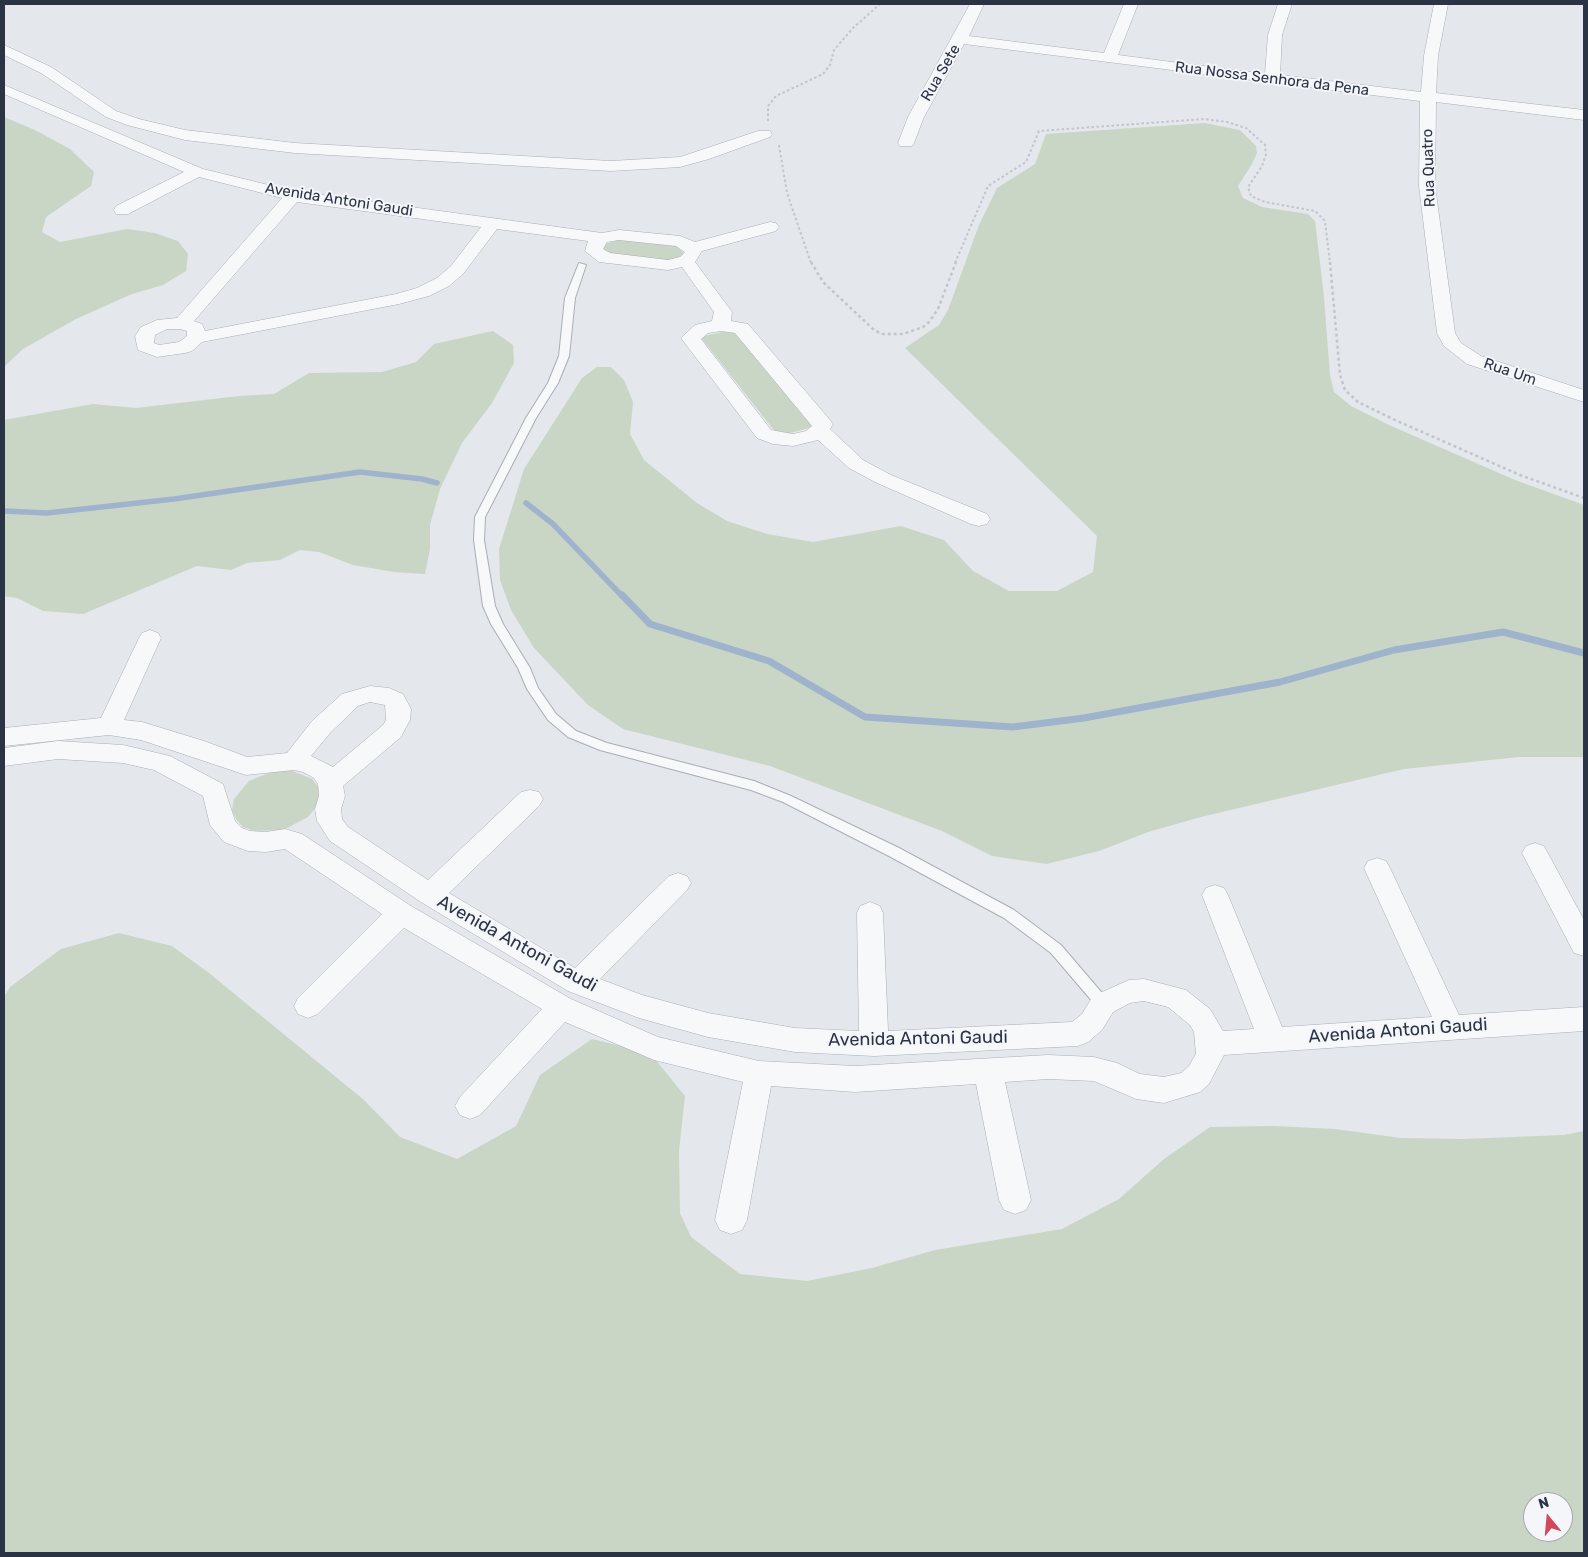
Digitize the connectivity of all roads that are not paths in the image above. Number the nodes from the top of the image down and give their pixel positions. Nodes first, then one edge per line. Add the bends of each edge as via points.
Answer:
1 (977, 4) edge
2 (1131, 4) edge
3 (1285, 4) edge
4 (1442, 4) edge
5 (960, 39) junction
6 (4, 49) edge
7 (1109, 58) junction
8 (1272, 79) junction
9 (4, 89) edge
10 (1428, 98) junction
11 (1584, 115) edge
12 (764, 134) road end
13 (906, 143) dead end
14 (197, 172) junction
15 (293, 196) junction
16 (122, 210) dead end
17 (492, 224) junction
18 (770, 227) dead end
19 (602, 238) junction
20 (689, 255) junction
21 (582, 266) dead end
22 (182, 323) junction
23 (721, 325) junction
24 (1446, 333) joint
25 (196, 338) junction
26 (1584, 396) edge
27 (820, 430) junction
28 (979, 518) dead end
29 (150, 638) dead end
30 (108, 726) junction
31 (4, 738) edge
32 (4, 757) edge
33 (294, 761) junction
34 (330, 783) junction
35 (530, 799) dead end
36 (1535, 853) dead end
37 (1377, 868) dead end
38 (678, 883) dead end
39 (430, 895) junction
40 (1215, 895) dead end
41 (401, 913) junction
42 (870, 913) dead end
43 (1584, 944) edge
44 (578, 983) junction
45 (1103, 1004) junction
46 (308, 1006) dead end
47 (561, 1007) junction
48 (1584, 1019) edge
49 (1451, 1028) junction
50 (1272, 1039) junction
51 (874, 1044) junction
52 (1211, 1044) junction
53 (988, 1070) junction
54 (759, 1073) junction
55 (470, 1106) dead end
56 (1015, 1200) dead end
57 (731, 1220) dead end

1 - 5 street, Rua Sete
2 - 7 street
3 - 8 street via 1275,35
4 - 10 street, Rua Quatro via 1431,56
5 - 7 street, Rua Nossa Senhora da Pena
5 - 13 street, Rua Sete via 916,117
6 - 12 street via 46,70 98,106 133,122 185,135 295,148 611,166 680,162
7 - 8 street, Rua Nossa Senhora da Pena
8 - 10 street, Rua Nossa Senhora da Pena
9 - 14 street, Avenida Antoni Gaudi
10 - 11 street, Rua Nossa Senhora da Pena
10 - 24 street, Rua Quatro via 1427,186
14 - 15 street, Avenida Antoni Gaudi
14 - 16 street
15 - 17 street, Avenida Antoni Gaudi
15 - 22 street
17 - 19 street, Avenida Antoni Gaudi
17 - 25 street via 456,270 443,282 423,292
18 - 20 street
19 - 20 street, Avenida Antoni Gaudi via 619,235 680,241
19 - 20 street via 596,242 594,252 605,258 668,265
20 - 23 street via 723,312
21 - 45 lane via 570,298 564,356 553,383 527,425 480,518 479,540 489,606 547,710 572,734 604,747 754,786 894,852 1009,914 1056,949
22 - 25 street via 195,328
22 - 25 street via 164,324 148,331 143,341 145,346 167,351 185,347
23 - 27 street via 741,328 823,424
23 - 27 street via 702,329 690,338 764,434 793,440
24 - 26 street, Rua Um via 1454,346 1474,360
27 - 28 street via 856,464
29 - 30 street
30 - 31 street
30 - 33 street via 142,731 246,766
32 - 41 street, Avenida Antoni Gaudi via 58,750 123,754 161,762 214,791 223,825 233,834 248,841 293,841
33 - 34 street via 323,772
33 - 34 street via 321,727 350,700 370,694 395,700 399,709 398,720 392,731
34 - 39 street, Avenida Antoni Gaudi via 332,796 328,809 330,820 339,834
35 - 39 street
36 - 43 street
37 - 49 street
38 - 44 street
39 - 44 street, Avenida Antoni Gaudi
40 - 50 street
41 - 46 street
41 - 47 street, Avenida Antoni Gaudi
42 - 51 street
44 - 51 street, Avenida Antoni Gaudi via 638,1006 708,1025 795,1040
45 - 51 street, Avenida Antoni Gaudi via 1092,1022 1078,1034
45 - 52 street, Avenida Antoni Gaudi via 1129,992 1152,991 1176,998 1200,1017 1208,1030
47 - 54 street, Avenida Antoni Gaudi via 654,1048
47 - 55 street
48 - 49 street, Avenida Antoni Gaudi
49 - 50 street, Avenida Antoni Gaudi
50 - 52 street, Avenida Antoni Gaudi
52 - 53 street, Avenida Antoni Gaudi via 1210,1055 1199,1075 1178,1088 1164,1090 1136,1086 1094,1069
53 - 54 street, Avenida Antoni Gaudi via 856,1078
53 - 56 street
54 - 57 street

